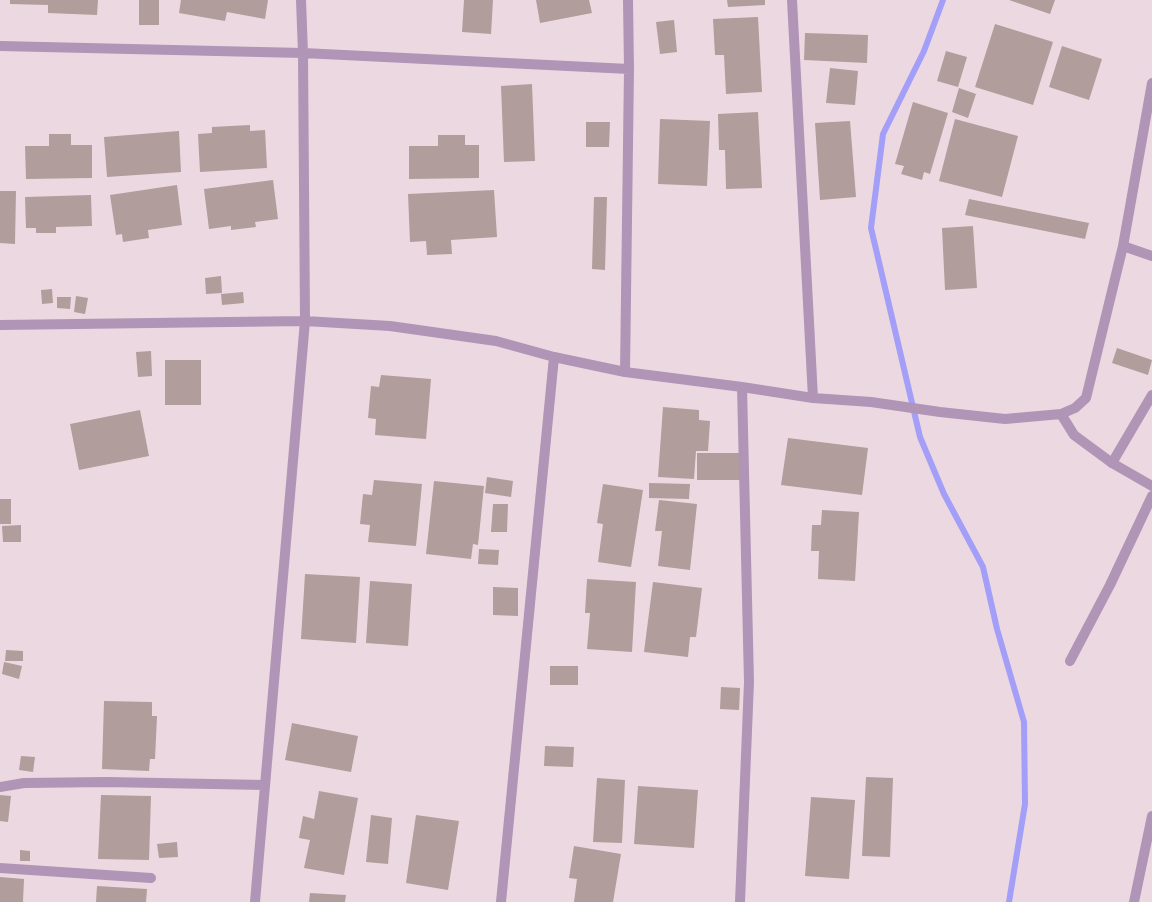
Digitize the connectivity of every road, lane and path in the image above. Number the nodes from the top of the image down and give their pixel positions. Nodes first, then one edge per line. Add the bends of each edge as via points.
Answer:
1 (301, 0) edge
2 (628, 0) edge
3 (792, 0) edge
4 (0, 46) edge
5 (303, 53) junction
6 (629, 69) junction
7 (1152, 83) edge
8 (1123, 246) junction
9 (1152, 256) edge
10 (306, 321) junction
11 (0, 325) edge
12 (554, 357) junction
13 (625, 372) junction
14 (742, 387) junction
15 (1152, 395) edge
16 (813, 398) junction
17 (1061, 414) junction
18 (1112, 463) junction
19 (1152, 486) edge
20 (1152, 496) edge
21 (1070, 661) dead end
22 (265, 786) junction
23 (0, 787) edge
24 (1152, 816) edge
25 (0, 868) edge
26 (152, 878) dead end
27 (255, 902) edge
28 (501, 902) edge
29 (740, 902) edge
30 (1134, 902) edge

1 - 5 street
2 - 6 street
3 - 16 street
4 - 5 street
5 - 6 street
5 - 10 street
6 - 13 street
7 - 8 street
8 - 9 street
8 - 17 street via 1086,398 1075,408
10 - 11 street
10 - 12 street via 390,326 496,341
10 - 22 street
12 - 13 street
12 - 28 street
13 - 14 street
14 - 16 street
14 - 29 street via 749,682
15 - 18 street
16 - 17 street via 871,402 1005,419
17 - 18 street via 1074,435
18 - 19 street
20 - 21 street
22 - 23 street via 108,782 24,783
22 - 27 street
24 - 30 street
25 - 26 street

